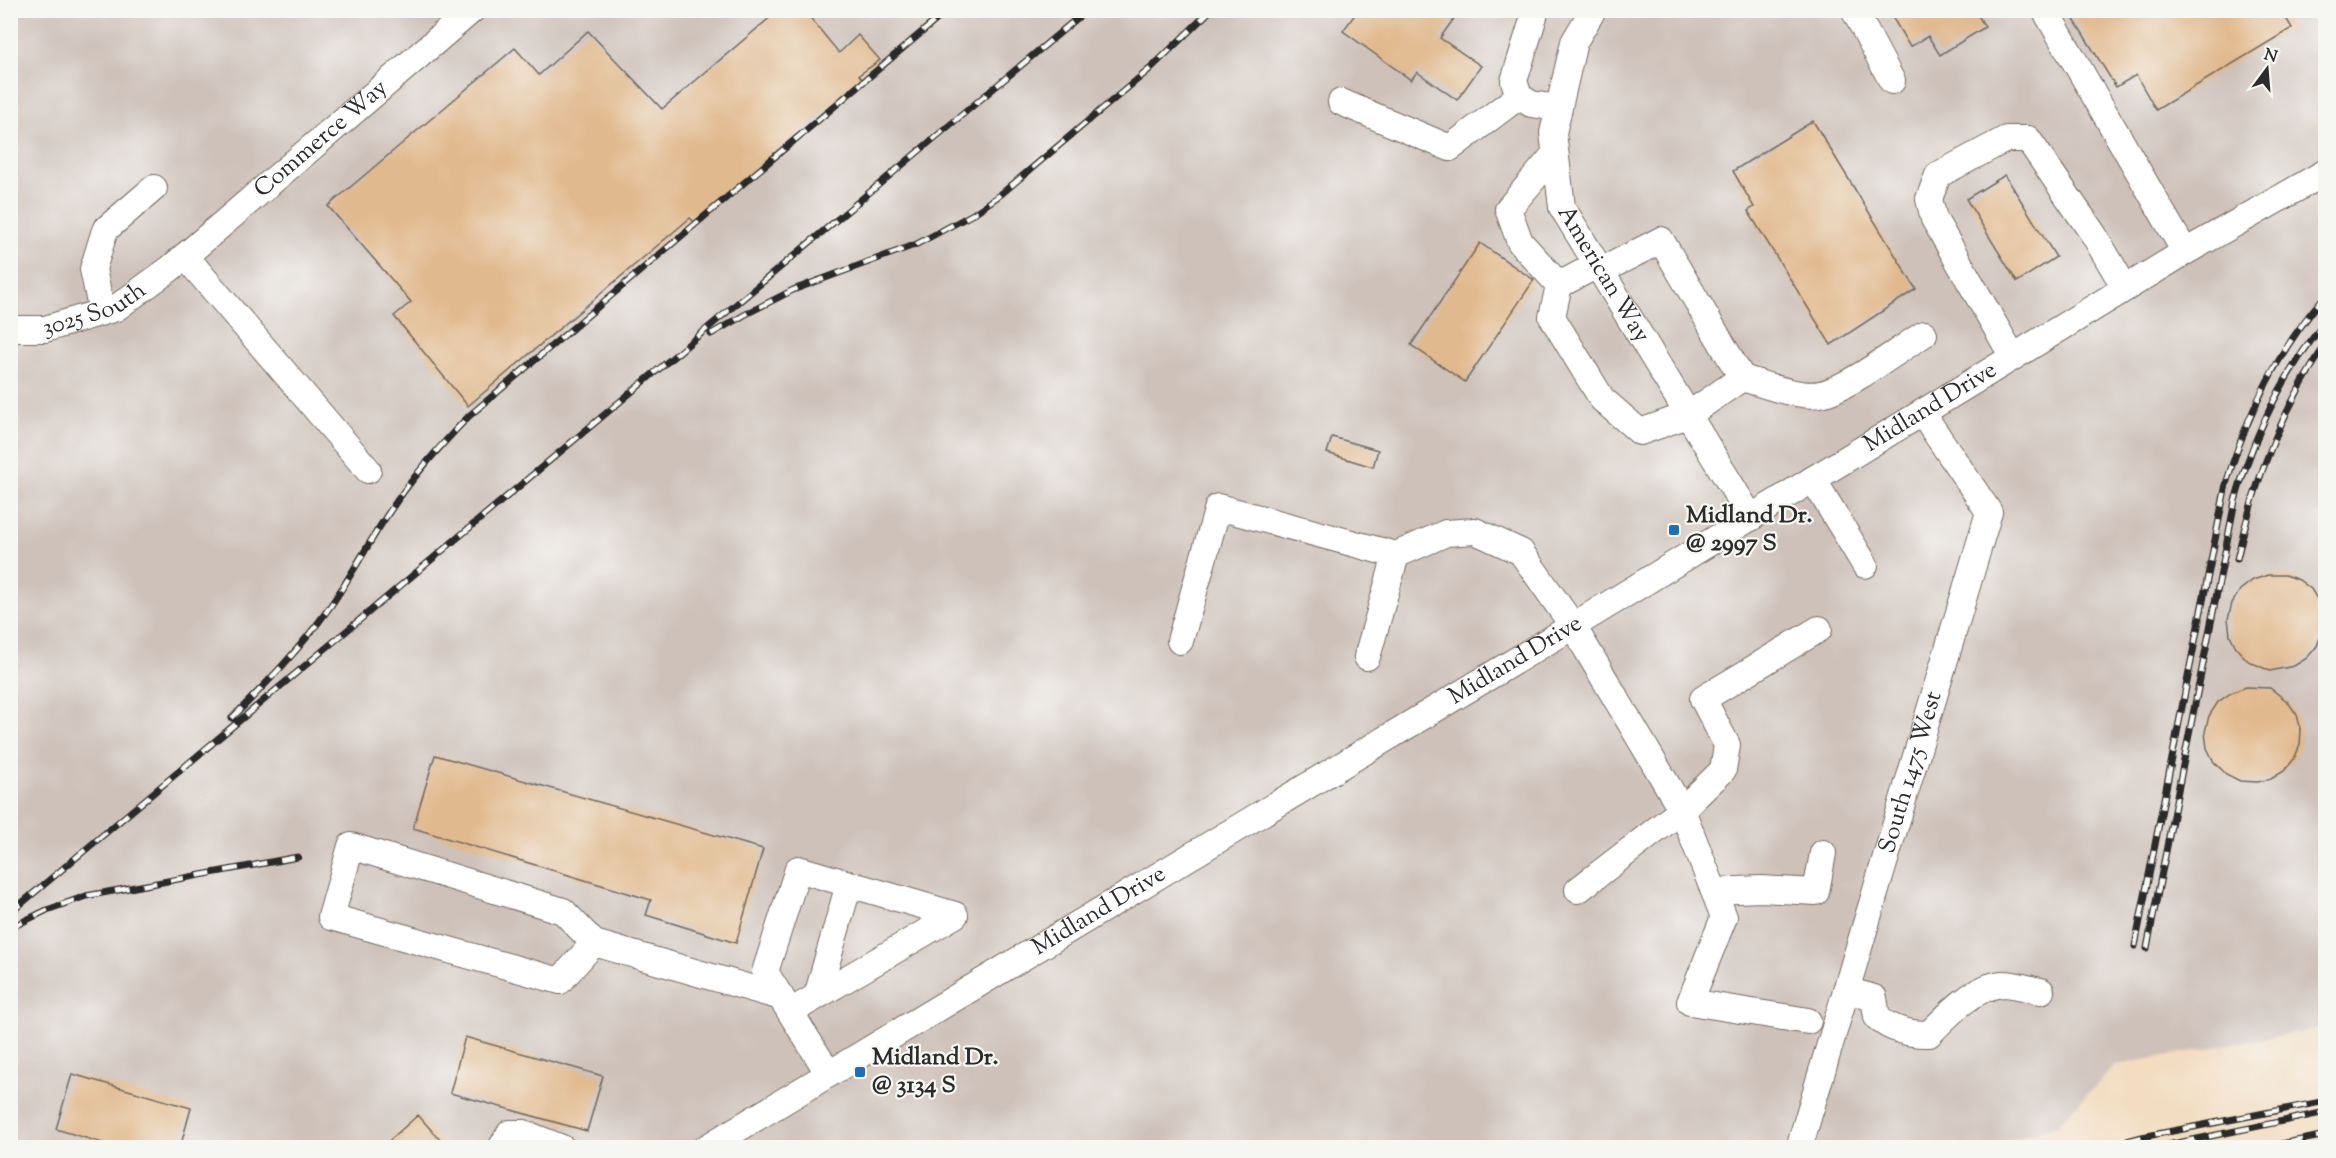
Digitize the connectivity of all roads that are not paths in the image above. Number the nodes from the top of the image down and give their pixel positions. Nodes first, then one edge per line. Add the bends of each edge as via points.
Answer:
1 (472, 10) edge
2 (1536, 10) edge
3 (1593, 10) edge
4 (1854, 10) edge
5 (2045, 10) edge
6 (1892, 81) dead end
7 (1519, 96) junction
8 (1341, 102) dead end
9 (1558, 108) junction
10 (1555, 154) junction
11 (2325, 172) edge
12 (154, 188) dead end
13 (2185, 252) junction
14 (178, 262) junction
15 (1599, 268) junction
16 (1559, 285) junction
17 (2126, 288) junction
18 (102, 312) junction
19 (10, 329) edge
20 (1924, 334) dead end
21 (2013, 357) junction
22 (1742, 378) junction
23 (1922, 413) junction
24 (1688, 415) junction
25 (368, 470) dead end
26 (1813, 479) junction
27 (1751, 518) junction
28 (1396, 555) junction
29 (1865, 565) dead end
30 (1573, 626) junction
31 (1819, 629) dead end
32 (1180, 641) dead end
33 (1367, 657) dead end
34 (1682, 810) junction
35 (1823, 853) dead end
36 (849, 884) junction
37 (1578, 890) dead end
38 (1714, 891) junction
39 (594, 943) junction
40 (1846, 990) junction
41 (2041, 991) dead end
42 (817, 996) junction
43 (785, 1004) junction
44 (1808, 1021) dead end
45 (829, 1074) junction
46 (501, 1148) edge
47 (562, 1148) edge
48 (706, 1148) edge
49 (1798, 1148) edge

1 - 14 street, Commerce Way
2 - 7 street via 1514,81
3 - 9 street, American Way via 1574,42
4 - 6 street
5 - 13 street
7 - 8 street via 1450,148
7 - 9 street via 1531,104
9 - 10 street, American Way via 1553,133
10 - 15 street, American Way via 1562,207
10 - 16 street via 1509,208 1520,242
11 - 13 street, Midland Drive
12 - 18 street via 105,230 93,269
13 - 17 street, Midland Drive
14 - 18 street, 3025 South via 116,308
14 - 25 street
15 - 16 street
15 - 22 street via 1661,240
15 - 24 street, American Way
16 - 24 street via 1552,317 1602,399 1640,432
17 - 21 street, Midland Drive
17 - 21 street via 2028,139 2006,139 1938,176 1929,199 1934,219
18 - 19 street, 3025 South via 45,329
20 - 22 street via 1847,383 1820,394
21 - 23 street, Midland Drive
22 - 24 street
23 - 26 street, Midland Drive
23 - 40 street, South 1475 West via 1989,512
24 - 27 street, American Way
26 - 27 street, Midland Drive
26 - 29 street
27 - 30 street, Midland Drive
28 - 30 street via 1446,533 1475,531 1521,552
28 - 32 street via 1218,507
28 - 33 street
30 - 34 street
30 - 45 street, Midland Drive
31 - 34 street via 1703,699 1727,745 1723,770
34 - 37 street
34 - 38 street
35 - 38 street via 1816,892
36 - 42 street
36 - 42 street via 955,915
36 - 43 street via 798,869 765,972
38 - 44 street via 1724,917 1690,1002
39 - 39 street via 563,911 351,846 331,917 560,981
39 - 43 street
40 - 41 street via 1874,998 1877,1017 1887,1025 1922,1034 1929,1034 1948,1014 1991,987 2004,984
40 - 49 street, South 1475 West
42 - 43 street
43 - 45 street
45 - 48 street, Midland Drive
46 - 47 street via 510,1133 524,1133

